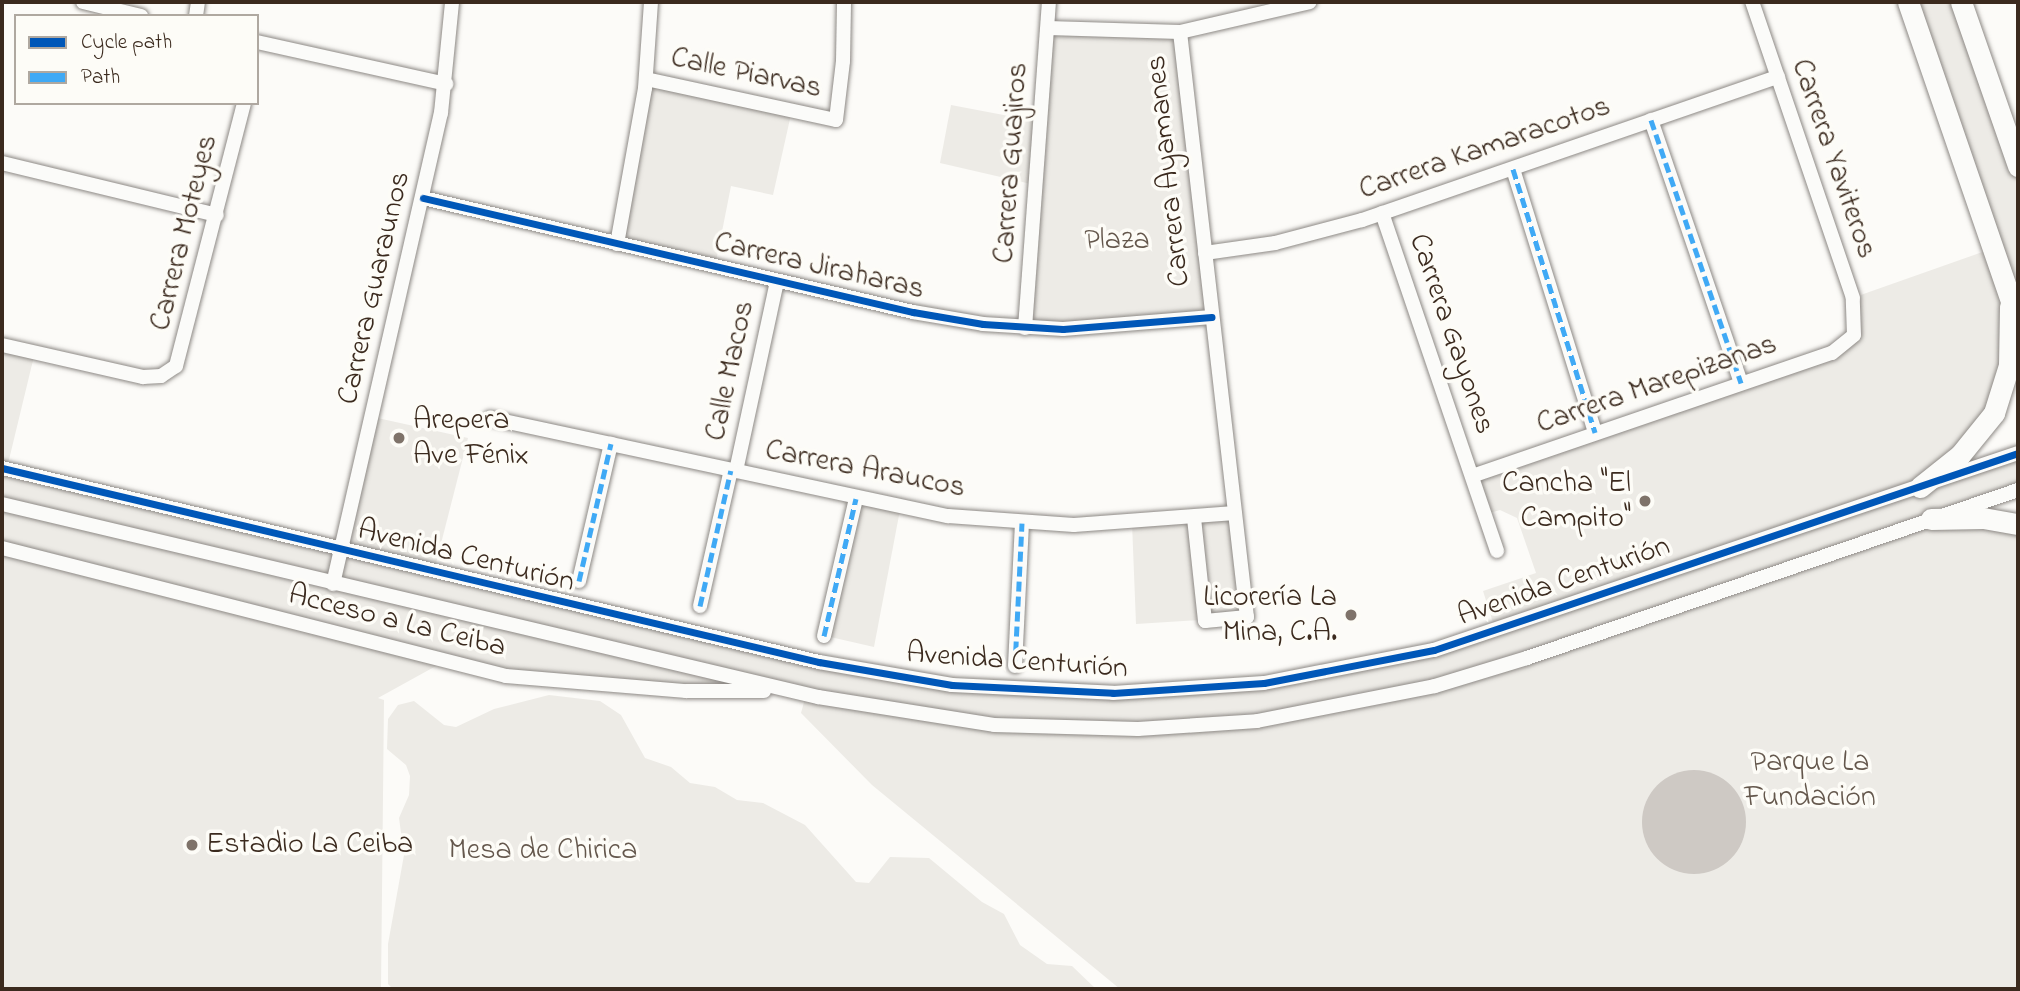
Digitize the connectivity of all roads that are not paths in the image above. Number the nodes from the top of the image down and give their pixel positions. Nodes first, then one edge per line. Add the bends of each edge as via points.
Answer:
1 (83, 2) edge
2 (452, 2) edge
3 (651, 2) edge
4 (844, 2) edge
5 (1049, 2) edge
6 (1310, 2) edge
7 (1752, 2) edge
8 (1908, 2) edge
9 (1961, 2) edge
10 (133, 14) edge
11 (1048, 27) junction
12 (1180, 32) junction
13 (259, 45) edge
14 (1778, 77) junction
15 (646, 79) junction
16 (446, 84) junction
17 (244, 105) edge
18 (1651, 120) junction
19 (2, 163) edge
20 (2018, 166) edge
21 (1513, 169) junction
22 (423, 198) junction
23 (1382, 213) junction
24 (217, 215) junction
25 (617, 244) junction
26 (1205, 253) junction
27 (777, 281) junction
28 (2010, 296) junction
29 (1212, 317) junction
30 (2018, 321) edge
31 (1025, 328) junction
32 (1854, 335) joint
33 (2, 345) edge
34 (1741, 383) junction
35 (490, 418) dead end
36 (1595, 433) junction
37 (611, 444) junction
38 (2018, 453) edge
39 (2, 468) edge
40 (734, 471) junction
41 (1472, 477) junction
42 (1920, 487) junction
43 (2018, 490) edge
44 (856, 499) junction
45 (2, 504) edge
46 (1235, 513) junction
47 (1194, 518) junction
48 (1931, 519) junction
49 (1022, 523) junction
50 (2018, 524) edge
51 (2, 548) edge
52 (341, 550) junction
53 (1497, 551) dead end
54 (579, 582) dead end
55 (333, 584) junction
56 (700, 606) dead end
57 (824, 636) dead end
58 (1015, 666) dead end
59 (788, 691) junction

1 - 10 street
2 - 16 street, Carrera Guaraunos
3 - 15 street
4 - 15 street, Calle Piarvas via 836,120
5 - 11 street, Carrera Guajiros
6 - 12 street
7 - 14 street, Carrera Yaviteros
8 - 28 main road
9 - 20 main road
11 - 12 street
11 - 31 street, Carrera Guajiros
12 - 26 street, Carrera Ayamanes
13 - 16 street
14 - 18 street, Carrera Kamaracotos
14 - 32 street, Carrera Yaviteros via 1853,298
15 - 25 street
16 - 22 street, Carrera Guaraunos
17 - 24 street, Carrera Moteyes
18 - 21 street, Carrera Kamaracotos
18 - 34 street
19 - 24 street
21 - 23 street, Carrera Kamaracotos
21 - 36 street
22 - 25 street, Carrera Jiraharas
22 - 52 street, Carrera Guaraunos
23 - 26 street, Carrera Kamaracotos via 1275,243
23 - 41 street, Carrera Gayones
24 - 33 street, Carrera Moteyes via 182,357 170,372 144,377
25 - 27 street, Carrera Jiraharas
26 - 29 street, Carrera Ayamanes
27 - 31 street, Carrera Jiraharas via 945,318
27 - 40 street, Calle Macos
28 - 30 main road
28 - 42 main road via 2009,365 1994,413 1960,455
29 - 31 street, Carrera Jiraharas via 1100,328
29 - 46 street, Carrera Ayamanes
32 - 34 street, Carrera Marepizanas via 1832,353
34 - 36 street, Carrera Marepizanas
35 - 37 street, Carrera Araucos
36 - 41 street, Carrera Marepizanas
37 - 40 street, Carrera Araucos
37 - 54 street
38 - 42 street, Avenida Centurión
39 - 52 street, Avenida Centurión
40 - 44 street, Carrera Araucos
40 - 56 street, Calle Macos
41 - 53 street, Carrera Gayones
42 - 52 street, Avenida Centurión via 1434,650 1326,673 1174,691 1002,690 898,678
43 - 48 street, Avenida Centurión
44 - 49 street, Carrera Araucos via 948,516
44 - 57 street
45 - 55 street, Avenida Centurión
46 - 47 street, Carrera Araucos
46 - 47 street, Carrera Ayamanes via 1247,617 1205,621
47 - 49 street, Carrera Araucos
48 - 50 main road via 1973,517
48 - 59 street, Avenida Centurión via 1516,662 1380,699 1271,719 1138,729 994,725 904,714
49 - 58 street
51 - 59 street, Acceso a La Ceiba via 506,676 687,691
52 - 55 street, Carrera Guaraunos
55 - 59 street, Avenida Centurión

